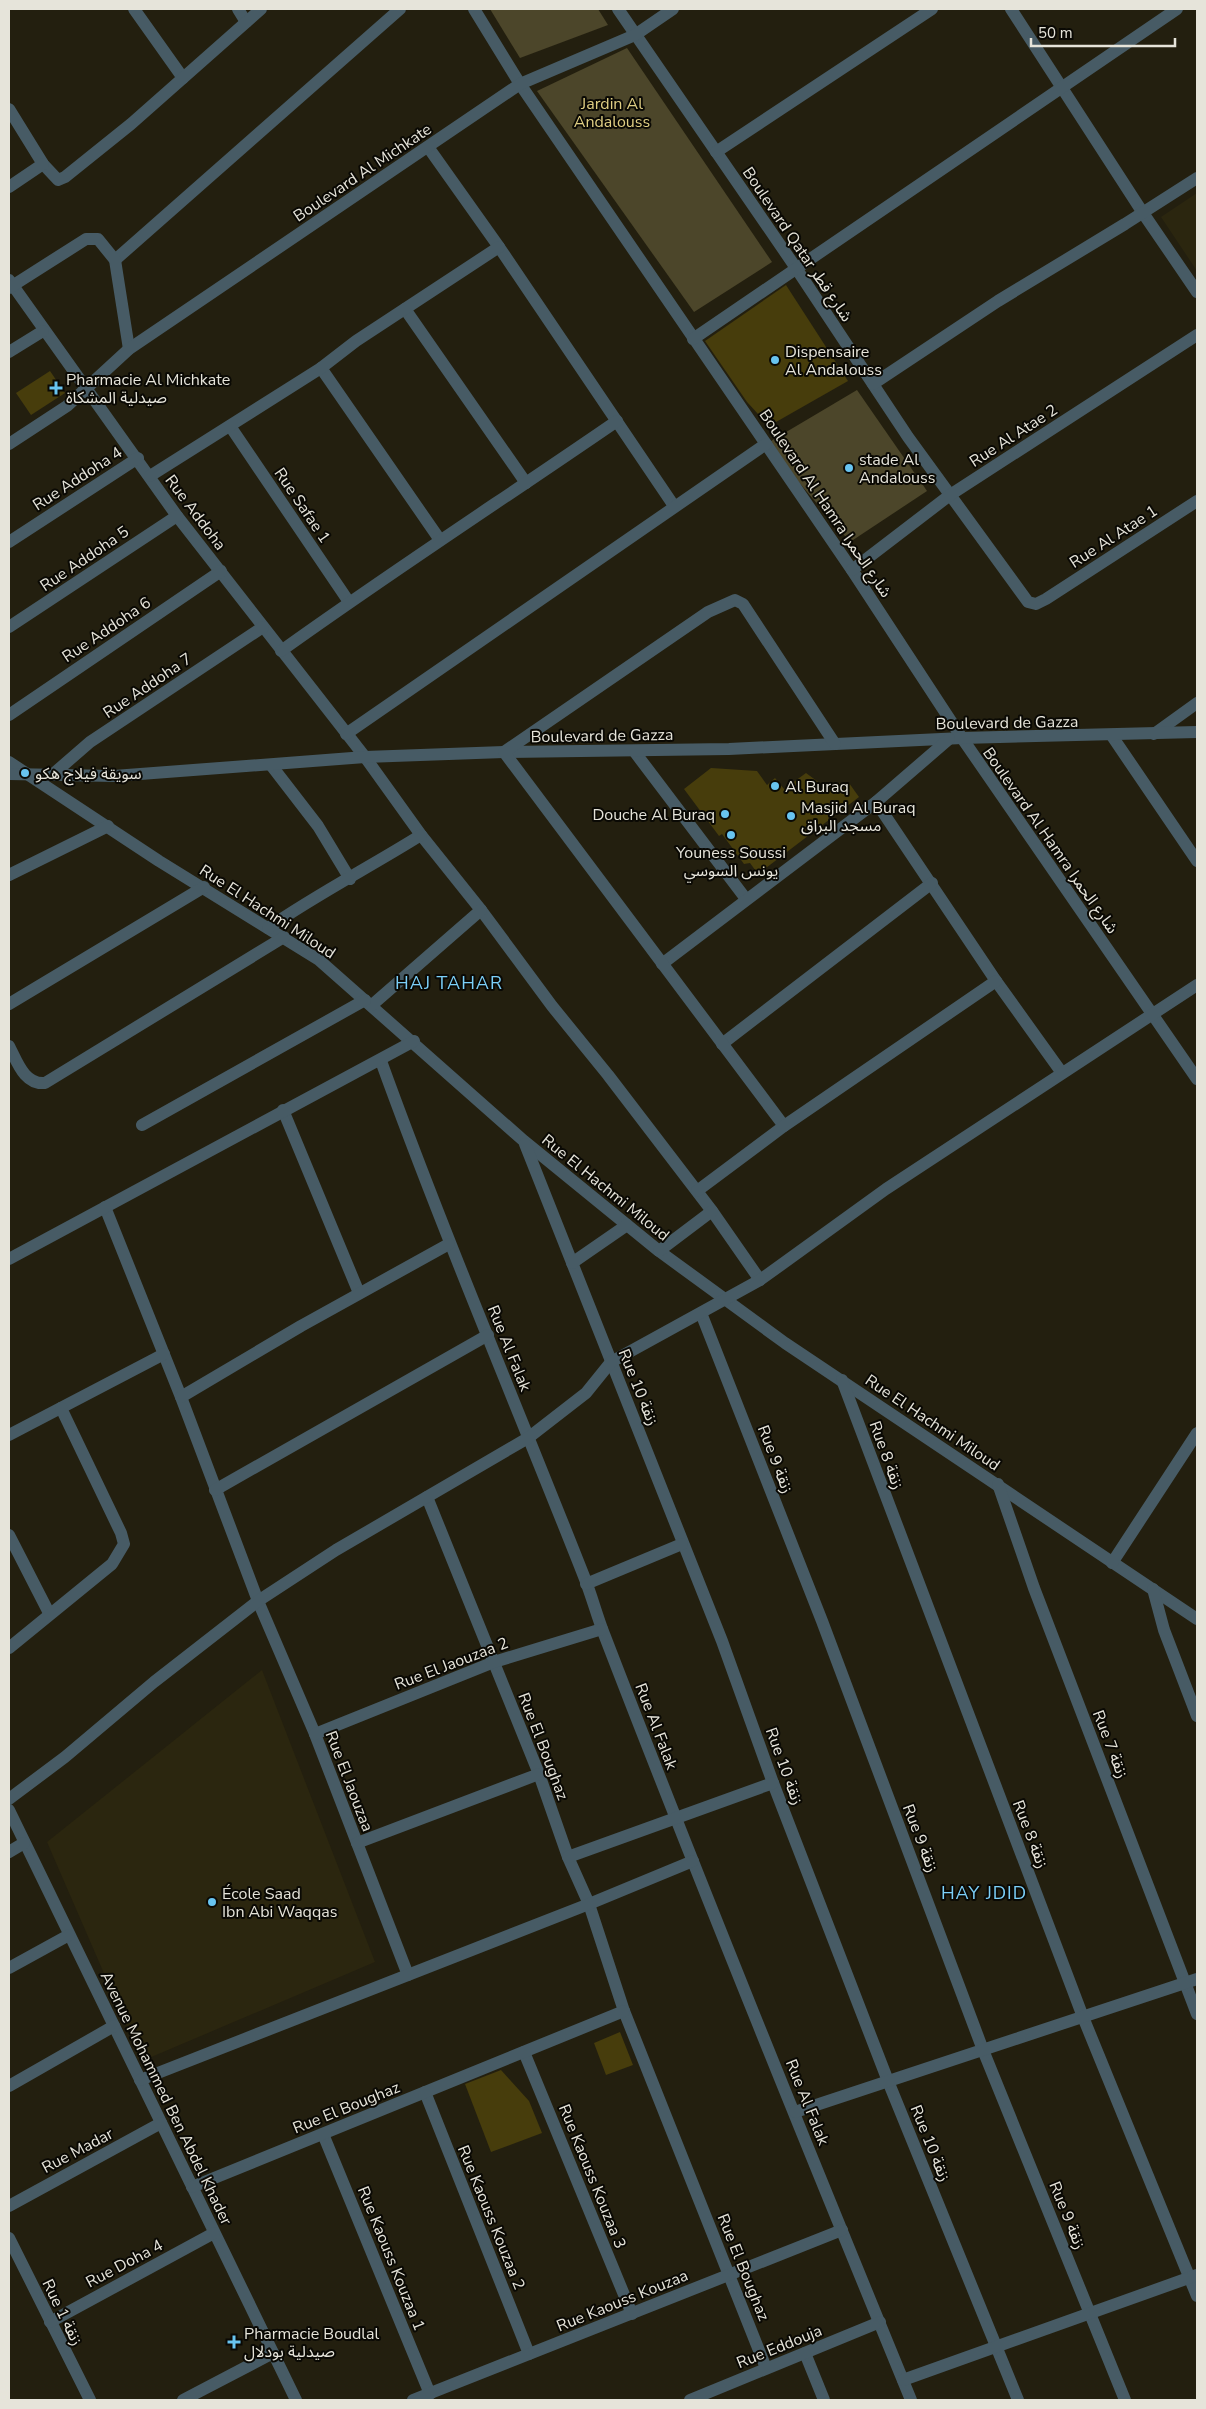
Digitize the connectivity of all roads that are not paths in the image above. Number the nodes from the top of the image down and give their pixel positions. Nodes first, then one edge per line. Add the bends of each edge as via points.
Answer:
1 (134, 9) edge
2 (238, 9) edge
3 (261, 9) edge
4 (400, 9) edge
5 (474, 9) edge
6 (618, 9) edge
7 (673, 9) edge
8 (932, 9) edge
9 (1011, 9) edge
10 (1177, 9) edge
11 (246, 22) junction
12 (635, 35) junction
13 (183, 78) junction
14 (520, 84) junction
15 (1062, 88) junction
16 (9, 109) edge
17 (428, 148) junction
18 (716, 152) junction
19 (43, 164) junction
20 (1197, 178) edge
21 (9, 187) edge
22 (1143, 213) junction
23 (499, 246) junction
24 (115, 260) junction
25 (796, 268) junction
26 (10, 285) edge
27 (1197, 292) edge
28 (405, 309) junction
29 (43, 331) junction
30 (1197, 335) edge
31 (693, 339) junction
32 (129, 349) junction
33 (9, 352) edge
34 (321, 368) junction
35 (873, 384) junction
36 (85, 388) junction
37 (616, 421) junction
38 (230, 426) junction
39 (9, 444) edge
40 (766, 444) junction
41 (138, 458) junction
42 (150, 476) junction
43 (526, 483) junction
44 (950, 495) junction
45 (1197, 500) edge
46 (674, 506) junction
47 (177, 516) junction
48 (440, 540) junction
49 (9, 542) edge
50 (852, 570) junction
51 (221, 571) junction
52 (1046, 599) joint
53 (349, 602) junction
54 (9, 627) edge
55 (263, 627) junction
56 (281, 651) junction
57 (1197, 704) edge
58 (9, 715) edge
59 (1197, 732) edge
60 (346, 734) junction
61 (1154, 734) junction
62 (1112, 736) junction
63 (956, 739) junction
64 (835, 744) junction
65 (634, 751) junction
66 (504, 752) junction
67 (365, 758) junction
68 (9, 762) edge
69 (271, 765) junction
70 (25, 773) junction
71 (9, 774) edge
72 (52, 775) junction
73 (876, 802) junction
74 (108, 826) junction
75 (421, 836) junction
76 (1197, 861) edge
77 (9, 875) edge
78 (350, 879) junction
79 (932, 883) junction
80 (204, 887) junction
81 (746, 899) junction
82 (480, 910) junction
83 (268, 928) junction
84 (284, 938) junction
85 (662, 964) junction
86 (996, 981) junction
87 (1197, 985) edge
88 (368, 1002) junction
89 (9, 1004) edge
90 (1152, 1015) junction
91 (414, 1042) junction
92 (722, 1044) junction
93 (9, 1046) edge
94 (381, 1061) junction
95 (1062, 1073) junction
96 (1197, 1079) edge
97 (283, 1110) junction
98 (142, 1126) dead end
99 (784, 1126) junction
100 (524, 1141) junction
101 (697, 1191) junction
102 (105, 1207) junction
103 (712, 1211) junction
104 (626, 1225) junction
105 (449, 1244) junction
106 (659, 1251) junction
107 (11, 1254) edge
108 (572, 1263) junction
109 (760, 1280) junction
110 (359, 1294) junction
111 (725, 1301) junction
112 (701, 1313) junction
113 (488, 1334) junction
114 (164, 1354) junction
115 (611, 1362) junction
116 (842, 1380) junction
117 (181, 1397) junction
118 (61, 1408) junction
119 (1197, 1433) edge
120 (9, 1435) edge
121 (528, 1438) junction
122 (998, 1484) junction
123 (215, 1490) junction
124 (427, 1497) junction
125 (9, 1535) edge
126 (682, 1544) junction
127 (1112, 1562) junction
128 (586, 1584) junction
129 (1153, 1589) junction
130 (258, 1601) junction
131 (50, 1613) junction
132 (1197, 1619) edge
133 (602, 1629) junction
134 (9, 1648) edge
135 (494, 1662) junction
136 (1197, 1716) edge
137 (315, 1734) junction
138 (539, 1774) junction
139 (773, 1783) junction
140 (9, 1799) edge
141 (9, 1810) edge
142 (676, 1818) junction
143 (357, 1842) junction
144 (24, 1843) junction
145 (9, 1852) edge
146 (568, 1857) junction
147 (693, 1861) junction
148 (589, 1904) junction
149 (69, 1935) junction
150 (9, 1968) edge
151 (408, 1974) junction
152 (1191, 1981) edge
153 (624, 2011) junction
154 (1197, 2014) edge
155 (1083, 2017) junction
156 (114, 2026) junction
157 (983, 2050) junction
158 (524, 2052) junction
159 (140, 2080) junction
160 (888, 2081) junction
161 (9, 2086) edge
162 (425, 2092) junction
163 (795, 2112) junction
164 (161, 2123) junction
165 (324, 2134) junction
166 (192, 2187) junction
167 (9, 2206) edge
168 (842, 2230) junction
169 (214, 2233) junction
170 (9, 2238) edge
171 (729, 2275) junction
172 (1194, 2276) edge
173 (1197, 2296) edge
174 (632, 2314) junction
175 (1090, 2314) junction
176 (50, 2322) junction
177 (880, 2322) junction
178 (997, 2346) junction
179 (272, 2353) junction
180 (805, 2353) junction
181 (529, 2354) junction
182 (766, 2368) junction
183 (903, 2380) junction
184 (430, 2394) junction
185 (712, 2396) edge
186 (90, 2400) edge
187 (183, 2400) edge
188 (296, 2400) edge
189 (414, 2400) edge
190 (690, 2400) edge
191 (824, 2400) edge
192 (911, 2400) edge
193 (1018, 2400) edge
194 (1125, 2400) edge

1 - 13 street
2 - 11 street
3 - 11 street
4 - 24 street
5 - 14 street, Boulevard Al Hamra شارع الحمرا
6 - 12 street, Boulevard Qatar شارع قطر
7 - 12 street, Boulevard Al Michkate
8 - 18 street
9 - 15 street
10 - 15 street
11 - 13 street
12 - 14 street, Boulevard Al Michkate
12 - 18 street, Boulevard Qatar شارع قطر
13 - 19 street via 65,177 58,180
14 - 17 street, Boulevard Al Michkate
14 - 31 street, Boulevard Al Hamra شارع الحمرا
15 - 22 street
15 - 25 street
16 - 19 street
17 - 23 street
17 - 32 street, Boulevard Al Michkate
18 - 25 street, Boulevard Qatar شارع قطر
19 - 21 street
20 - 22 street
22 - 27 street
22 - 35 street via 998,301
23 - 28 street
23 - 37 street
24 - 26 street via 98,239 86,239
24 - 32 street
25 - 31 street
25 - 35 street, Boulevard Qatar شارع قطر
26 - 29 street, Rue Addoha
28 - 34 street
28 - 43 street
29 - 33 street
29 - 36 street, Rue Addoha
30 - 44 street, Rue Al Atae 2
31 - 40 street, Boulevard Al Hamra شارع الحمرا
32 - 36 street, Boulevard Al Michkate
34 - 38 street
34 - 48 street
35 - 44 street, Boulevard Qatar شارع قطر
36 - 39 street, Boulevard Al Michkate via 67,406
36 - 41 street, Rue Addoha
37 - 43 street
37 - 46 street
38 - 42 street
38 - 53 street, Rue Safae 1
40 - 46 street
40 - 50 street, Boulevard Al Hamra شارع الحمرا
41 - 42 street, Rue Addoha
41 - 49 street, Rue Addoha 4
42 - 47 street, Rue Addoha
43 - 48 street
44 - 50 street, Rue Al Atae 2
44 - 52 street, Boulevard Qatar شارع قطر via 1028,602 1036,604
45 - 52 street, Rue Al Atae 1
46 - 60 street
47 - 51 street, Rue Addoha
47 - 54 street, Rue Addoha 5
48 - 53 street
50 - 63 street, Boulevard Al Hamra شارع الحمرا
51 - 55 street, Rue Addoha
51 - 58 street, Rue Addoha 6
53 - 56 street
55 - 56 street, Rue Addoha
55 - 72 street, Rue Addoha 7 via 90,742
56 - 60 street, Rue Addoha
57 - 61 street
59 - 61 street, Boulevard de Gazza
60 - 67 street, Rue Addoha
61 - 62 street, Boulevard de Gazza
62 - 63 street, Boulevard de Gazza
62 - 76 street
63 - 64 street, Boulevard de Gazza
63 - 73 street
63 - 90 street, Boulevard Al Hamra شارع الحمرا
64 - 65 street, Boulevard de Gazza
64 - 66 street via 743,604 735,600 708,612
65 - 66 street, Boulevard de Gazza
65 - 81 street
66 - 67 street, Boulevard de Gazza
66 - 85 street
67 - 69 street, Boulevard de Gazza
67 - 75 street, Rue Addoha
68 - 70 street, Rue El Hachmi Miloud
69 - 72 street, Boulevard de Gazza via 114,776
69 - 78 street via 318,826
70 - 71 street, Boulevard de Gazza
70 - 72 street, Boulevard de Gazza
70 - 74 street, Rue El Hachmi Miloud
73 - 79 street
73 - 81 street
74 - 77 street
74 - 80 street, Rue El Hachmi Miloud
75 - 78 street
75 - 82 street, Rue Addoha
78 - 83 street via 308,900
79 - 86 street
79 - 92 street
80 - 83 street, Rue El Hachmi Miloud
80 - 89 street
81 - 85 street
82 - 88 street
82 - 101 street, Rue Addoha
83 - 84 street, Rue El Hachmi Miloud
84 - 88 street, Rue El Hachmi Miloud via 319,960
84 - 93 street via 45,1083 39,1084 27,1078
85 - 92 street
86 - 95 street
86 - 99 street
87 - 90 street
88 - 91 street, Rue El Hachmi Miloud
88 - 98 street
90 - 95 street
90 - 96 street, Boulevard Al Hamra شارع الحمرا
91 - 94 street
91 - 100 street, Rue El Hachmi Miloud
92 - 99 street
94 - 97 street
94 - 105 street, Rue Al Falak
95 - 109 street via 886,1189
97 - 102 street
97 - 110 street
99 - 101 street
100 - 104 street, Rue El Hachmi Miloud
100 - 108 street, Rue 10 زنقة
101 - 103 street, Rue Addoha
102 - 107 street
102 - 114 street, Rue El Jaouzaa
103 - 106 street
103 - 109 street, Rue Addoha
104 - 106 street, Rue El Hachmi Miloud
104 - 108 street
105 - 110 street
105 - 113 street, Rue Al Falak
106 - 111 street, Rue El Hachmi Miloud
108 - 115 street, Rue 10 زنقة
109 - 111 street
110 - 117 street
111 - 112 street
111 - 116 street, Rue El Hachmi Miloud
112 - 115 street
112 - 157 street, Rue 9 زنقة via 822,1621
113 - 121 street, Rue Al Falak
113 - 123 street
114 - 117 street, Rue El Jaouzaa
114 - 118 street
115 - 121 street via 586,1393
115 - 126 street, Rue 10 زنقة
116 - 122 street, Rue El Hachmi Miloud
116 - 155 street, Rue 8 زنقة
117 - 123 street, Rue El Jaouzaa
118 - 120 street
118 - 131 street via 124,1544 112,1564
119 - 127 street
121 - 124 street
121 - 128 street, Rue Al Falak
122 - 127 street, Rue El Hachmi Miloud
122 - 152 street, Rue 7 زنقة via 1034,1588
123 - 130 street, Rue El Jaouzaa
124 - 130 street via 336,1550
124 - 135 street, Rue El Boughaz
125 - 131 street
126 - 128 street
126 - 139 street, Rue 10 زنقة via 722,1641
127 - 129 street, Rue El Hachmi Miloud
128 - 133 street, Rue Al Falak
129 - 132 street, Rue El Hachmi Miloud
129 - 136 street via 1164,1630
130 - 137 street, Rue El Jaouzaa
130 - 140 street
131 - 134 street
133 - 135 street, Rue El Jaouzaa 2
133 - 142 street, Rue Al Falak
135 - 137 street, Rue El Jaouzaa 2
135 - 138 street, Rue El Boughaz
137 - 143 street, Rue El Jaouzaa
138 - 143 street
138 - 146 street, Rue El Boughaz
139 - 142 street
139 - 160 street, Rue 10 زنقة
141 - 144 street, Avenue Mohammed Ben Abdel Khader
142 - 146 street
142 - 147 street, Rue Al Falak
143 - 151 street, Rue El Jaouzaa
144 - 145 street
144 - 149 street, Avenue Mohammed Ben Abdel Khader
146 - 148 street, Rue El Boughaz
147 - 148 street
147 - 163 street, Rue Al Falak
148 - 151 street
148 - 153 street, Rue El Boughaz
149 - 150 street
149 - 156 street, Avenue Mohammed Ben Abdel Khader
151 - 159 street
152 - 154 street, Rue 7 زنقة
152 - 155 street
153 - 158 street, Rue El Boughaz
153 - 171 street, Rue El Boughaz
155 - 157 street
155 - 172 street, Rue 8 زنقة
156 - 159 street, Avenue Mohammed Ben Abdel Khader
156 - 161 street
157 - 160 street
157 - 175 street, Rue 9 زنقة
158 - 162 street, Rue El Boughaz
158 - 174 street, Rue Kaouss Kouzaa 3
159 - 164 street, Avenue Mohammed Ben Abdel Khader
160 - 163 street
160 - 178 street, Rue 10 زنقة
162 - 165 street, Rue El Boughaz
162 - 181 street, Rue Kaouss Kouzaa 2
163 - 168 street, Rue Al Falak
164 - 166 street, Avenue Mohammed Ben Abdel Khader
164 - 167 street, Rue Madar
165 - 166 street, Rue El Boughaz
165 - 184 street, Rue Kaouss Kouzaa 1
166 - 169 street, Avenue Mohammed Ben Abdel Khader
168 - 171 street, Rue Kaouss Kouzaa
168 - 177 street, Rue Al Falak
169 - 176 street, Rue Doha 4
169 - 179 street, Avenue Mohammed Ben Abdel Khader
170 - 176 street, Rue 1 زنقة
171 - 174 street, Rue Kaouss Kouzaa
171 - 182 street, Rue El Boughaz
172 - 173 street, Rue 8 زنقة
172 - 175 street
174 - 181 street, Rue Kaouss Kouzaa
175 - 178 street
175 - 194 street, Rue 9 زنقة
176 - 186 street, Rue 1 زنقة
177 - 180 street, Rue Eddouja
177 - 183 street, Rue Al Falak
178 - 183 street
178 - 193 street, Rue 10 زنقة
179 - 187 street
179 - 188 street, Avenue Mohammed Ben Abdel Khader
180 - 182 street, Rue Eddouja
180 - 191 street
181 - 184 street, Rue Kaouss Kouzaa
182 - 185 street, Rue Eddouja
183 - 192 street, Rue Al Falak
184 - 189 street, Rue Kaouss Kouzaa
185 - 190 street, Rue Eddouja

